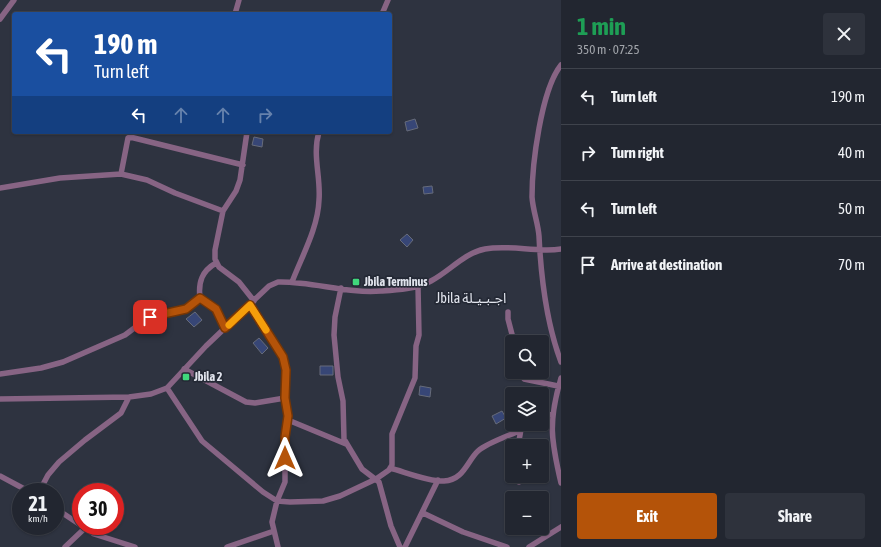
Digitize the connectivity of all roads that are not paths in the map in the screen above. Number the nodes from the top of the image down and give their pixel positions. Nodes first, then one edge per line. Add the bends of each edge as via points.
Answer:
1 (14, 0) edge
2 (240, 0) edge
3 (388, 0) edge
4 (236, 12) edge
5 (383, 12) edge
6 (0, 19) edge
7 (561, 65) edge
8 (247, 134) edge
9 (319, 134) edge
10 (243, 165) junction
11 (121, 174) junction
12 (0, 188) edge
13 (223, 212) junction
14 (561, 248) edge
15 (538, 251) junction
16 (216, 263) junction
17 (292, 282) junction
18 (418, 286) junction
19 (341, 288) junction
20 (200, 298) junction
21 (252, 303) junction
22 (508, 312) dead end
23 (225, 328) junction
24 (512, 335) edge
25 (561, 362) edge
26 (184, 369) junction
27 (0, 374) edge
28 (561, 378) edge
29 (524, 379) edge
30 (558, 386) junction
31 (167, 388) junction
32 (129, 397) junction
33 (285, 398) junction
34 (0, 399) edge
35 (549, 415) edge
36 (552, 416) junction
37 (288, 420) junction
38 (519, 431) joint
39 (518, 439) edge
40 (346, 444) junction
41 (390, 468) junction
42 (0, 476) edge
43 (376, 479) junction
44 (438, 480) junction
45 (13, 483) edge
46 (44, 483) edge
47 (561, 483) edge
48 (277, 501) junction
49 (423, 513) junction
50 (561, 527) edge
51 (274, 531) junction
52 (78, 535) edge
53 (97, 535) edge
54 (65, 547) edge
55 (135, 547) edge
56 (227, 547) edge
57 (278, 547) edge
58 (400, 547) edge
59 (405, 547) edge
60 (507, 547) edge
61 (529, 547) edge

1 - 6 street
2 - 4 street
3 - 5 street
7 - 15 street via 551,82 534,159 532,196 539,236
8 - 10 street
9 - 17 street via 316,150 320,191 317,214
10 - 11 street via 130,137
10 - 13 street via 236,191
11 - 12 street via 60,178
11 - 13 street via 147,180
13 - 16 street via 215,250
14 - 15 street
15 - 18 street via 498,247 471,253 432,280
15 - 25 street via 552,338
16 - 20 street via 207,269 201,279
16 - 21 street via 239,282
17 - 19 street
17 - 21 street via 278,282 269,286
18 - 19 street via 379,291
18 - 41 street via 419,335 415,378 392,434
19 - 40 street via 334,336 338,376 344,401
20 - 23 street via 216,309
20 - 27 street via 186,309 150,317 125,335 63,362
21 - 23 street
21 - 33 street via 283,357 286,370
22 - 24 street
23 - 26 street
26 - 31 street
26 - 33 street via 246,402
28 - 30 street
29 - 30 street
30 - 36 street
31 - 32 street via 151,394
31 - 48 street via 202,441
32 - 34 street
32 - 46 street via 121,413 59,462
33 - 37 street
35 - 36 street
36 - 47 street via 553,449
37 - 40 street
37 - 48 street via 285,482
38 - 39 street
38 - 44 street via 479,450 462,473 448,480
40 - 43 street via 362,469
41 - 43 street
41 - 44 street
42 - 45 street
43 - 48 street via 323,501
43 - 58 street
44 - 49 street
48 - 51 street via 272,522
49 - 59 street
49 - 60 street via 463,532
50 - 61 street
51 - 56 street
51 - 57 street
52 - 54 street
53 - 55 street

